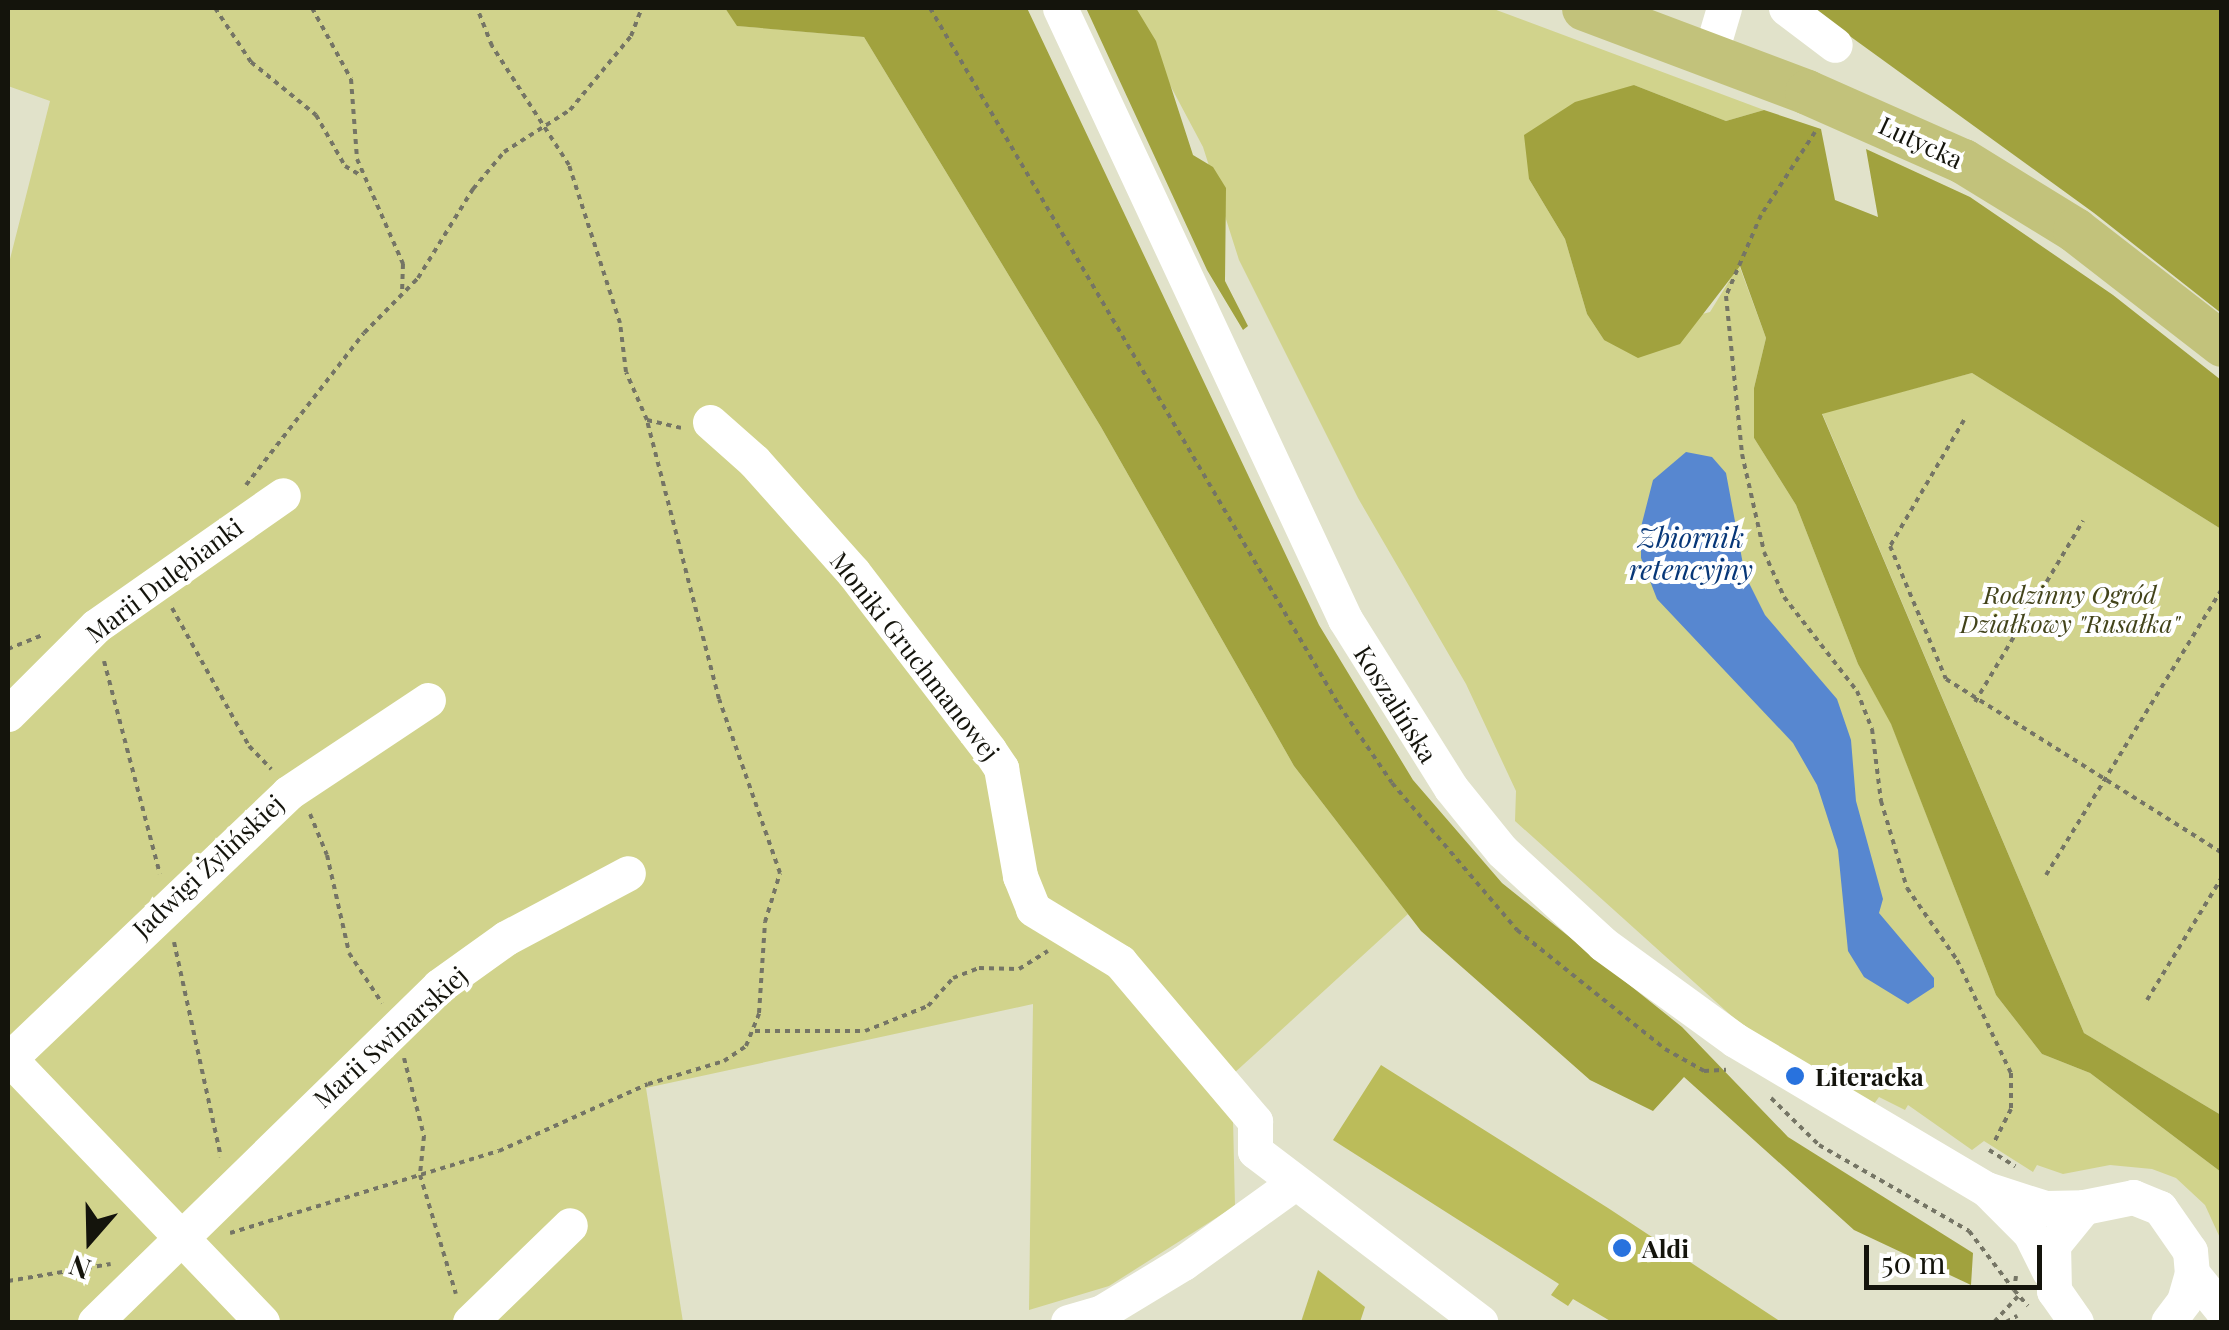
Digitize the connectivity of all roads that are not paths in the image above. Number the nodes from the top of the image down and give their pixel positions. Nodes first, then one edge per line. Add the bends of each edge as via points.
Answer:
1 (1060, 8) edge
2 (1724, 8) edge
3 (1786, 8) edge
4 (1582, 9) edge
5 (1835, 45) dead end
6 (1710, 55) junction
7 (2222, 344) edge
8 (710, 422) dead end
9 (283, 495) dead end
10 (428, 700) dead end
11 (8, 714) edge
12 (628, 873) dead end
13 (8, 1058) edge
14 (1292, 1184) junction
15 (1986, 1189) junction
16 (2084, 1206) junction
17 (570, 1225) dead end
18 (181, 1239) junction
19 (2192, 1274) junction
20 (2041, 1300) edge
21 (2222, 1310) edge
22 (464, 1315) edge
23 (95, 1322) edge
24 (262, 1322) edge
25 (1068, 1322) edge
26 (1480, 1322) edge
27 (2076, 1322) edge
28 (2168, 1322) edge

1 - 15 street, Koszalińska via 1345,619 1451,788 1535,884 1656,986
2 - 6 street
3 - 5 street
4 - 6 main road, Lutycka
6 - 7 main road, Lutycka via 1938,149 2032,201
8 - 14 street, Moniki Gruchmanowej via 754,461 909,640 1001,768 1020,876 1034,909 1120,962 1255,1121 1255,1151
9 - 11 street, Marii Dulębianki via 96,626
10 - 13 street, Jadwigi Żylińskiej via 288,793
12 - 18 street, Marii Swinarskiej via 506,938 394,1028
13 - 18 street
14 - 25 street via 1184,1263 1102,1312
14 - 26 street, Moniki Gruchmanowej
15 - 16 street, Koszalińska via 2044,1208
15 - 20 street, Koszalińska via 2030,1233
16 - 19 street, Koszalińska via 2133,1198 2160,1208 2180,1228
16 - 20 street via 2053,1244
17 - 22 street
18 - 23 street, Marii Swinarskiej
18 - 24 street
19 - 21 street
19 - 28 street
20 - 27 street, Koszalińska

